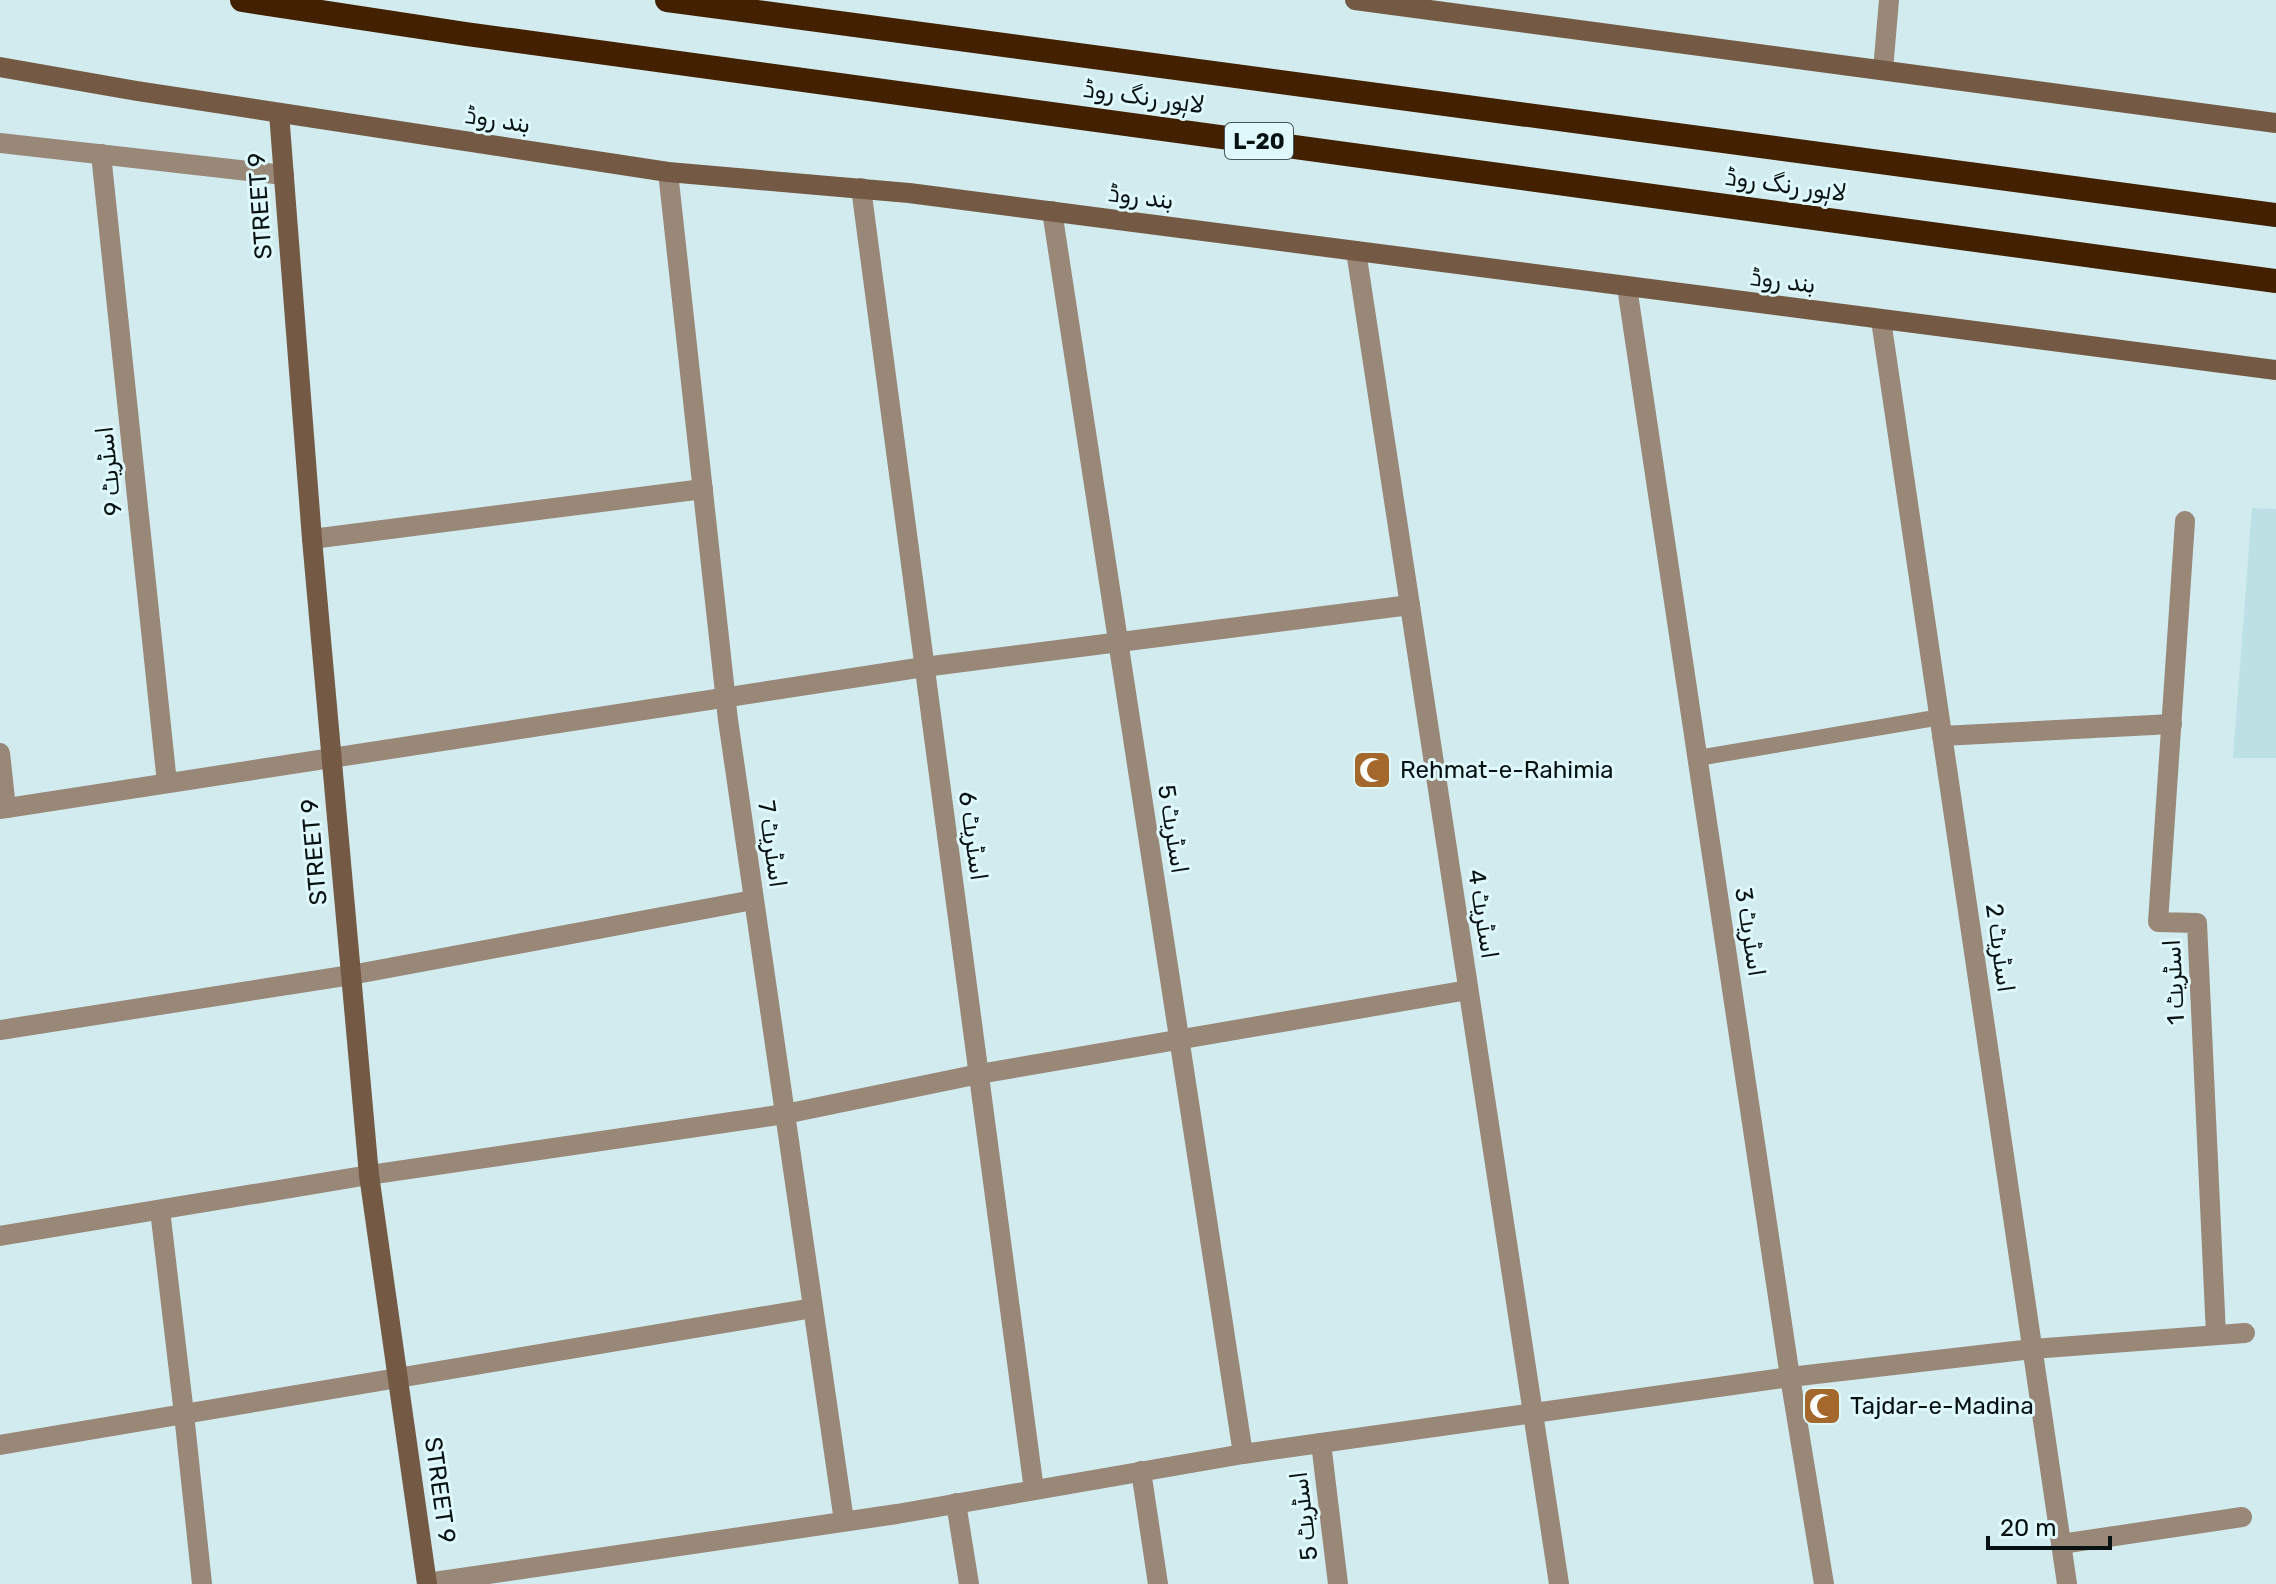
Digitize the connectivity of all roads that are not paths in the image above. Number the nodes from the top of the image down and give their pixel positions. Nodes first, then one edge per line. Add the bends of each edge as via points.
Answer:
1 (242, 0) edge
2 (667, 0) edge
3 (1355, 0) edge
4 (1889, 0) edge
5 (0, 67) edge
6 (1883, 70) junction
7 (279, 113) junction
8 (2276, 123) edge
9 (0, 143) edge
10 (101, 154) junction
11 (668, 172) junction
12 (284, 175) junction
13 (861, 188) junction
14 (1052, 211) junction
15 (2276, 215) edge
16 (1356, 251) junction
17 (2276, 281) edge
18 (1627, 287) junction
19 (1881, 320) junction
20 (2276, 370) edge
21 (703, 489) junction
22 (2185, 521) dead end
23 (312, 539) junction
24 (1410, 605) junction
25 (1118, 643) junction
26 (924, 667) junction
27 (725, 698) junction
28 (2172, 724) junction
29 (1942, 726) junction
30 (0, 753) edge
31 (331, 757) junction
32 (1698, 758) junction
33 (167, 783) junction
34 (3, 809) edge
35 (753, 900) junction
36 (351, 975) junction
37 (1468, 990) junction
38 (0, 1030) edge
39 (1179, 1039) junction
40 (979, 1074) junction
41 (785, 1114) junction
42 (369, 1175) junction
43 (160, 1210) junction
44 (0, 1236) edge
45 (813, 1308) junction
46 (2245, 1333) dead end
47 (2216, 1335) junction
48 (2032, 1349) junction
49 (1790, 1377) junction
50 (398, 1378) junction
51 (1533, 1413) junction
52 (184, 1414) junction
53 (1321, 1443) junction
54 (0, 1445) edge
55 (1243, 1454) junction
56 (1141, 1471) junction
57 (1034, 1490) junction
58 (956, 1503) junction
59 (2242, 1517) dead end
60 (844, 1521) junction
61 (2061, 1544) junction
62 (427, 1583) edge
63 (202, 1584) edge
64 (969, 1584) edge
65 (1158, 1584) edge
66 (1338, 1584) edge
67 (1559, 1584) edge
68 (1824, 1584) edge
69 (2067, 1584) edge

1 - 17 highway, لاہور رنگ روڈ / L-20
2 - 15 highway, لاہور رنگ روڈ
3 - 6 main road
4 - 6 street
5 - 7 main road, بند روڈ
6 - 8 main road
7 - 11 main road, بند روڈ
7 - 12 main road, STREET 9
9 - 10 street
10 - 12 street
10 - 33 street, اسٹریٹ 9
11 - 13 main road, بند روڈ
11 - 21 street, اسٹریٹ 7
12 - 23 main road, STREET 9
13 - 14 main road, بند روڈ
13 - 26 street, اسٹریٹ 6
14 - 16 main road, بند روڈ
14 - 25 street, اسٹریٹ 5
16 - 18 main road, بند روڈ
16 - 24 street, اسٹریٹ 4
18 - 19 main road, بند روڈ
18 - 32 street, اسٹریٹ 3
19 - 20 main road, بند روڈ
19 - 29 street, اسٹریٹ 2
21 - 23 street
21 - 27 street, اسٹریٹ 7
22 - 28 street, اسٹریٹ 1
23 - 31 main road, STREET 9
24 - 25 street
24 - 37 street, اسٹریٹ 4
25 - 26 street
25 - 39 street, اسٹریٹ 5
26 - 27 street
26 - 40 street, اسٹریٹ 6
27 - 31 street
27 - 35 street, اسٹریٹ 7
28 - 29 street
28 - 47 street, اسٹریٹ 1 via 2158,922 2197,923
29 - 32 lane
29 - 48 street, اسٹریٹ 2
30 - 34 street
31 - 33 street
31 - 36 main road, STREET 9
32 - 49 street, اسٹریٹ 3
33 - 34 street
35 - 36 street
35 - 41 street, اسٹریٹ 7
36 - 38 street
36 - 42 main road, STREET 9
37 - 39 street
37 - 51 street, اسٹریٹ 4
39 - 40 street
39 - 55 street, اسٹریٹ 5
40 - 41 street
40 - 57 street, اسٹریٹ 6
41 - 42 street
41 - 45 street, اسٹریٹ 7
42 - 43 street
42 - 50 main road, STREET 9
43 - 44 street
43 - 52 street
45 - 50 street
45 - 60 street, اسٹریٹ 7
46 - 47 street
47 - 48 street
48 - 49 street
48 - 61 street, اسٹریٹ 2
49 - 51 street
49 - 68 street, اسٹریٹ 3
50 - 52 street
50 - 62 main road, STREET 9
51 - 53 street
51 - 67 street, اسٹریٹ 4
52 - 54 street
52 - 63 street
53 - 55 street
53 - 66 street, اسٹریٹ 5
55 - 56 street
56 - 57 street
56 - 65 street
57 - 58 street
58 - 60 street
58 - 64 street
59 - 61 street
60 - 62 street
61 - 69 street, اسٹریٹ 2

